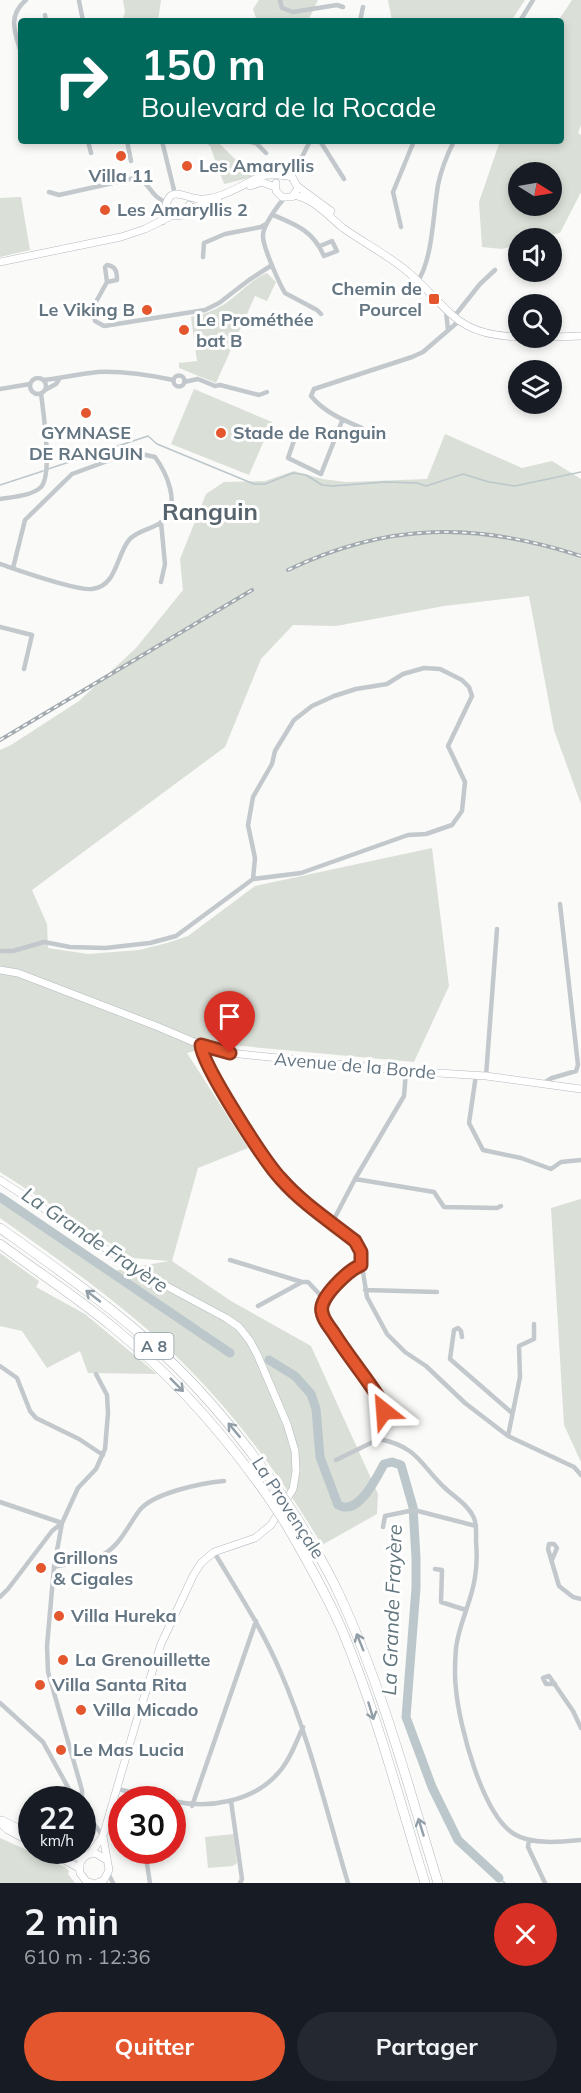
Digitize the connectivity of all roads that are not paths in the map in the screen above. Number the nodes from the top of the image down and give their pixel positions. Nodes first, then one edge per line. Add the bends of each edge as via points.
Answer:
1 (26, 0) edge
2 (280, 0) edge
3 (533, 0) edge
4 (79, 1) edge
5 (343, 7) dead end
6 (363, 7) dead end
7 (82, 18) edge
8 (361, 18) edge
9 (522, 18) edge
10 (18, 40) edge
11 (89, 144) edge
12 (128, 144) edge
13 (163, 144) edge
14 (257, 144) edge
15 (306, 144) edge
16 (322, 144) edge
17 (413, 144) edge
18 (453, 144) edge
19 (91, 153) dead end
20 (266, 153) dead end
21 (131, 161) dead end
22 (292, 177) junction
23 (281, 178) junction
24 (344, 179) dead end
25 (297, 186) junction
26 (49, 192) dead end
27 (280, 193) junction
28 (175, 194) junction
29 (294, 195) junction
30 (186, 197) junction
31 (167, 205) junction
32 (188, 210) junction
33 (173, 215) junction
34 (273, 215) junction
35 (162, 221) junction
36 (269, 222) junction
37 (401, 227) dead end
38 (201, 237) dead end
39 (204, 243) junction
40 (320, 246) dead end
41 (374, 248) junction
42 (202, 257) dead end
43 (0, 262) edge
44 (272, 265) junction
45 (495, 270) dead end
46 (418, 281) junction
47 (107, 282) dead end
48 (446, 311) junction
49 (321, 314) dead end
50 (456, 319) junction
51 (448, 330) junction
52 (508, 336) edge
53 (581, 336) edge
54 (562, 337) edge
55 (60, 378) junction
56 (43, 380) junction
57 (30, 384) junction
58 (0, 389) edge
59 (43, 391) junction
60 (267, 392) dead end
61 (342, 421) junction
62 (299, 426) dead end
63 (362, 428) dead end
64 (0, 499) edge
65 (161, 522) junction
66 (0, 564) edge
67 (13, 568) junction
68 (161, 582) dead end
69 (0, 627) edge
70 (24, 669) dead end
71 (253, 879) junction
72 (560, 904) dead end
73 (497, 929) dead end
74 (0, 951) edge
75 (0, 970) edge
76 (201, 1045) junction
77 (406, 1071) junction
78 (476, 1075) junction
79 (486, 1076) junction
80 (542, 1084) junction
81 (581, 1089) edge
82 (581, 1160) edge
83 (355, 1179) junction
84 (0, 1180) edge
85 (501, 1206) dead end
86 (332, 1223) junction
87 (0, 1228) edge
88 (0, 1244) edge
89 (230, 1260) dead end
90 (361, 1265) junction
91 (302, 1282) junction
92 (365, 1290) junction
93 (437, 1292) dead end
94 (324, 1299) junction
95 (258, 1306) dead end
96 (534, 1324) dead end
97 (462, 1338) dead end
98 (0, 1366) edge
99 (96, 1374) dead end
100 (512, 1413) junction
101 (508, 1436) junction
102 (379, 1439) junction
103 (103, 1455) junction
104 (336, 1460) dead end
105 (581, 1475) edge
106 (224, 1481) dead end
107 (0, 1502) edge
108 (62, 1523) junction
109 (476, 1526) junction
110 (383, 1527) dead end
111 (214, 1552) junction
112 (552, 1560) dead end
113 (54, 1567) junction
114 (435, 1569) dead end
115 (0, 1597) edge
116 (581, 1599) edge
117 (466, 1610) junction
118 (256, 1621) junction
119 (555, 1684) dead end
120 (0, 1703) edge
121 (303, 1727) junction
122 (581, 1728) edge
123 (67, 1786) edge
124 (81, 1786) edge
125 (118, 1786) edge
126 (231, 1801) junction
127 (186, 1804) edge
128 (192, 1806) junction
129 (108, 1819) edge
130 (0, 1821) edge
131 (96, 1827) edge
132 (18, 1829) edge
133 (18, 1835) edge
134 (103, 1836) junction
135 (529, 1840) junction
136 (581, 1840) edge
137 (96, 1844) edge
138 (96, 1854) edge
139 (107, 1860) junction
140 (71, 1864) edge
141 (81, 1864) edge
142 (147, 1864) dead end
143 (79, 1868) junction
144 (108, 1873) junction
145 (88, 1882) edge
146 (99, 1883) edge
147 (113, 1883) edge
148 (150, 1883) edge
149 (240, 1883) edge
150 (348, 1883) edge
151 (425, 1883) edge
152 (438, 1883) edge
153 (545, 1883) edge

1 - 10 street via 14,13
2 - 5 street via 282,8 293,12
3 - 9 street
4 - 7 street
6 - 8 street
11 - 19 street
12 - 21 street
13 - 28 street
14 - 20 street
15 - 22 street
16 - 24 street
17 - 37 street via 393,192
18 - 46 street via 439,183 427,255
22 - 23 street
22 - 25 street
23 - 27 street
23 - 30 street via 261,176 205,199
25 - 29 street
25 - 41 street
26 - 31 street via 59,195 135,178
27 - 29 street
27 - 32 street via 262,182
27 - 34 street
28 - 30 street
28 - 31 street
29 - 41 street via 312,202
30 - 32 street
31 - 33 street
31 - 35 street
32 - 33 street via 183,215
33 - 35 street
34 - 36 street
34 - 40 street via 310,234
35 - 43 street via 121,237
36 - 39 street
36 - 44 street via 263,234
38 - 39 street
39 - 42 street
41 - 46 street
44 - 47 street via 205,310 104,326 95,321 92,309
44 - 49 street via 285,293
45 - 50 street via 480,284
46 - 48 street
48 - 50 street
48 - 51 street
50 - 51 street
50 - 52 street via 481,333
51 - 61 street via 412,357 314,389 312,396 318,404
53 - 54 street
55 - 56 street
55 - 59 street
55 - 60 street via 108,372 173,380 180,375 184,382 198,379 259,395
56 - 57 street via 36,378
56 - 59 street
57 - 58 street
57 - 59 street via 33,393
59 - 64 street via 46,465 41,487
61 - 62 street via 321,474 288,458
61 - 63 street
65 - 67 street via 131,538 111,578 101,587 90,590
65 - 67 street via 172,502 165,477 155,457 132,452 72,474 25,520
65 - 68 street via 165,564
66 - 67 street
69 - 70 street via 32,635
71 - 71 street via 301,873 408,835 426,834 452,825 462,811 465,782 448,746 472,696 469,687 440,669 424,668 387,684 334,696 294,720 253,797 248,825 255,858
71 - 74 street via 176,936 150,943 94,947 45,942
72 - 80 street via 578,1065 576,1071
73 - 79 street
75 - 76 street, Avenue de la Borde via 49,984
76 - 77 street, Avenue de la Borde via 248,1056
76 - 86 street via 217,1083 266,1160 280,1179
77 - 78 street, Avenue de la Borde
77 - 83 street via 404,1096
78 - 79 street, Avenue de la Borde
78 - 82 street via 469,1123 483,1150 551,1169 561,1162
79 - 80 street, Avenue de la Borde
80 - 81 street, Avenue de la Borde
83 - 85 street via 434,1192 444,1207
83 - 86 street
84 - 111 street via 146,1275 234,1323 250,1341 293,1439 295,1481 283,1508 264,1532
86 - 90 street via 359,1247
152 -> 87 highway, La Provençale / A 8, bridge via 364,1654 338,1592 281,1494 215,1407 164,1355 105,1305
88 -> 151 highway, La Provençale / A 8, bridge via 112,1326 161,1370 212,1423 271,1501 319,1584 352,1658
89 - 91 street
90 - 92 street
90 - 94 street
91 - 94 street via 308,1282
91 - 95 street
92 - 93 street
92 - 101 street via 387,1334
94 - 102 street via 321,1311 325,1319 381,1401 384,1427
96 - 100 street via 534,1339 519,1346 520,1377
97 - 100 street via 458,1328 454,1330 450,1359
98 - 103 street via 17,1378 36,1418
99 - 103 street via 107,1395
100 - 101 street
101 - 105 street via 574,1467
102 - 104 street
102 - 109 street via 402,1445 419,1457 469,1509
103 - 108 street via 78,1488
106 - 113 street via 163,1494 140,1509 118,1542 104,1554
107 - 108 street
108 - 113 street
108 - 115 street
109 - 110 street via 412,1510 385,1516
109 - 117 street via 475,1578
111 - 118 street
111 - 125 street via 197,1569 160,1644
112 - 116 street via 559,1586
113 - 124 street via 48,1672
114 - 117 street via 442,1570 441,1602
117 - 135 street via 455,1664 461,1723 489,1803 514,1834
118 - 121 street
118 - 128 street
119 - 122 street
120 - 123 street via 43,1742
121 - 126 street via 280,1771 264,1786
121 - 150 street
126 - 128 street
126 - 149 street
127 - 128 street
129 - 134 street
130 - 132 street
130 - 133 street
131 - 134 street
134 - 137 street
134 - 139 street
135 - 136 street
135 - 153 street via 528,1847
138 - 139 street
139 - 144 street
140 - 143 street
141 - 143 street
142 - 148 street
143 - 145 street
144 - 146 street
144 - 147 street

